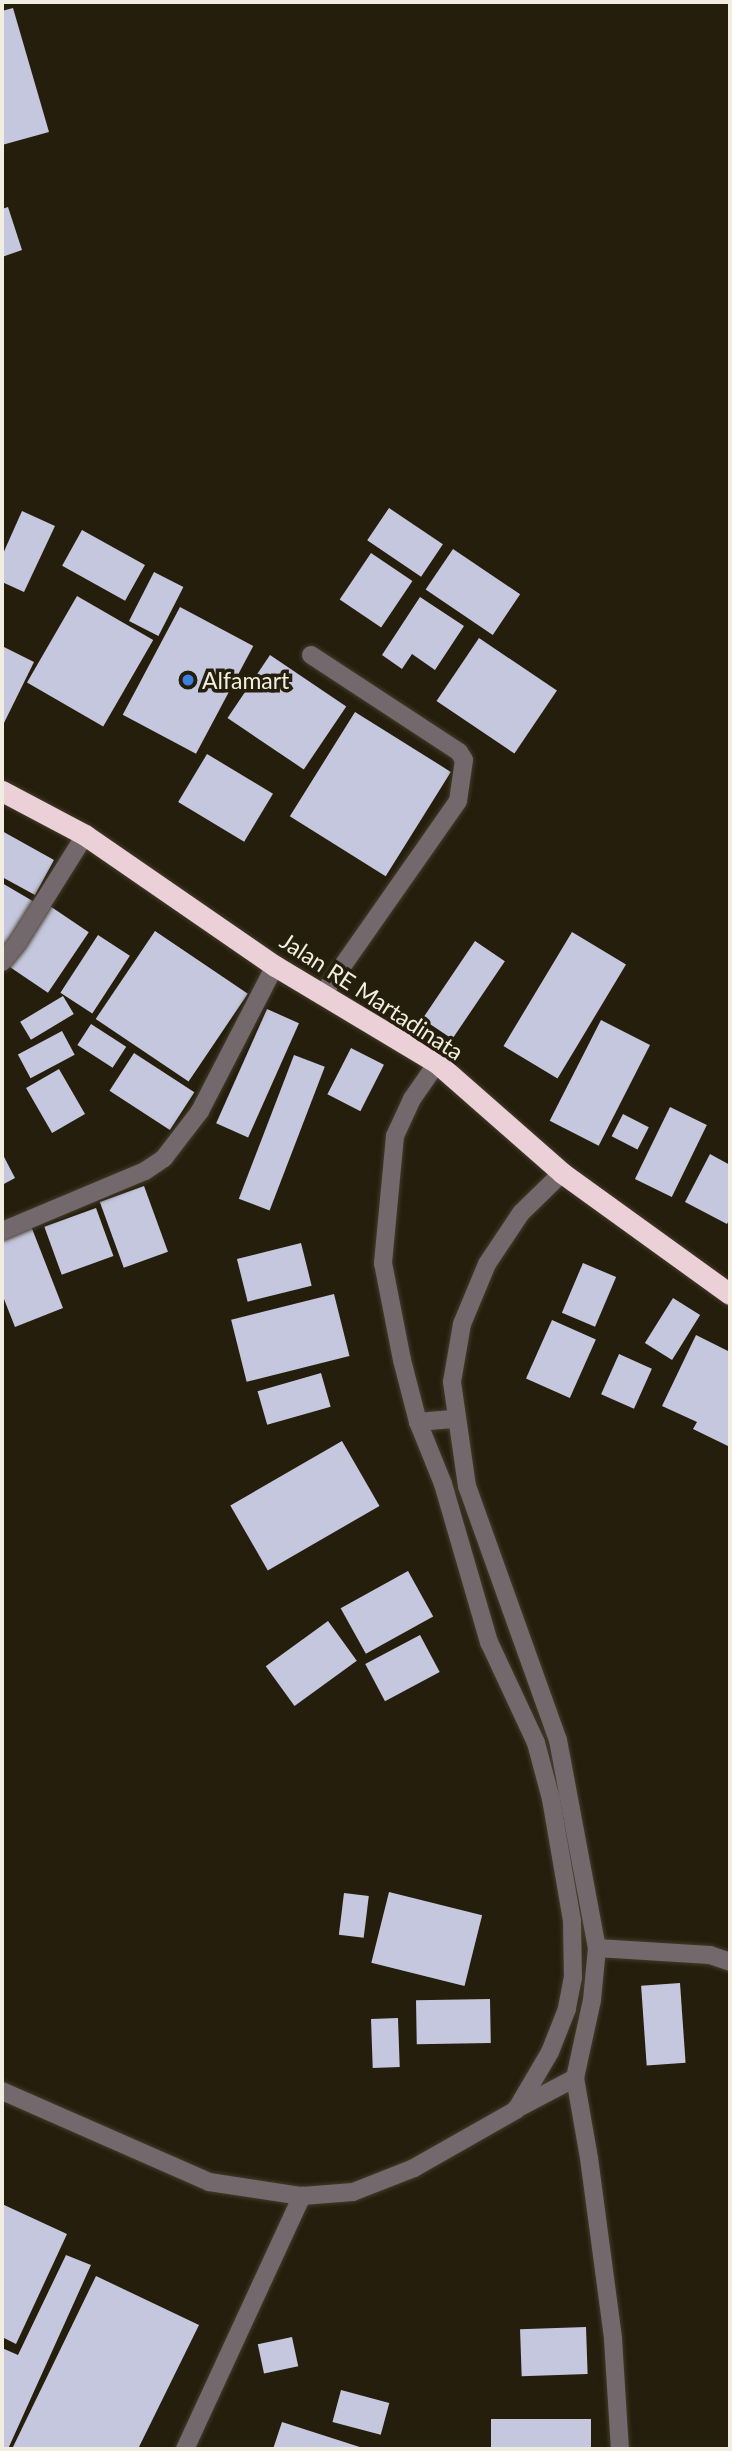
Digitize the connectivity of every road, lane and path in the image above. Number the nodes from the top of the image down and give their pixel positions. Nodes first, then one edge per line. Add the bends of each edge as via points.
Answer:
1 (311, 655) dead end
2 (2, 791) edge
3 (85, 835) junction
4 (2, 962) edge
5 (275, 965) junction
6 (322, 995) junction
7 (437, 1063) junction
8 (562, 1173) junction
9 (2, 1231) edge
10 (730, 1294) edge
11 (455, 1419) junction
12 (418, 1422) junction
13 (558, 1740) junction
14 (536, 1742) junction
15 (597, 1948) junction
16 (730, 1962) edge
17 (550, 2052) junction
18 (575, 2078) junction
19 (2, 2091) edge
20 (516, 2109) junction
21 (302, 2196) junction
22 (185, 2449) edge
23 (620, 2449) edge

1 - 6 street via 459,752 464,760 457,801
2 - 3 highway, Jalan RE Martadinata
3 - 4 street
3 - 5 highway, Jalan RE Martadinata
5 - 6 highway, Jalan RE Martadinata
5 - 9 street via 200,1111 164,1158 145,1171
6 - 7 highway, Jalan RE Martadinata
7 - 8 highway, Jalan RE Martadinata
7 - 12 street via 412,1099 395,1136 383,1263
8 - 10 highway, Jalan RE Martadinata
8 - 11 street via 521,1213 488,1265 462,1324 452,1382
11 - 12 street
11 - 13 street via 471,1498
12 - 14 street via 443,1484 489,1642
13 - 14 street
13 - 15 street
14 - 17 street via 572,1921 573,1977 567,2010
15 - 16 street via 710,1955
15 - 18 street via 592,2000
17 - 18 street
17 - 20 street
18 - 20 street
18 - 23 street via 613,2339
19 - 21 street via 209,2182
20 - 21 street via 414,2168 353,2192
21 - 22 street

